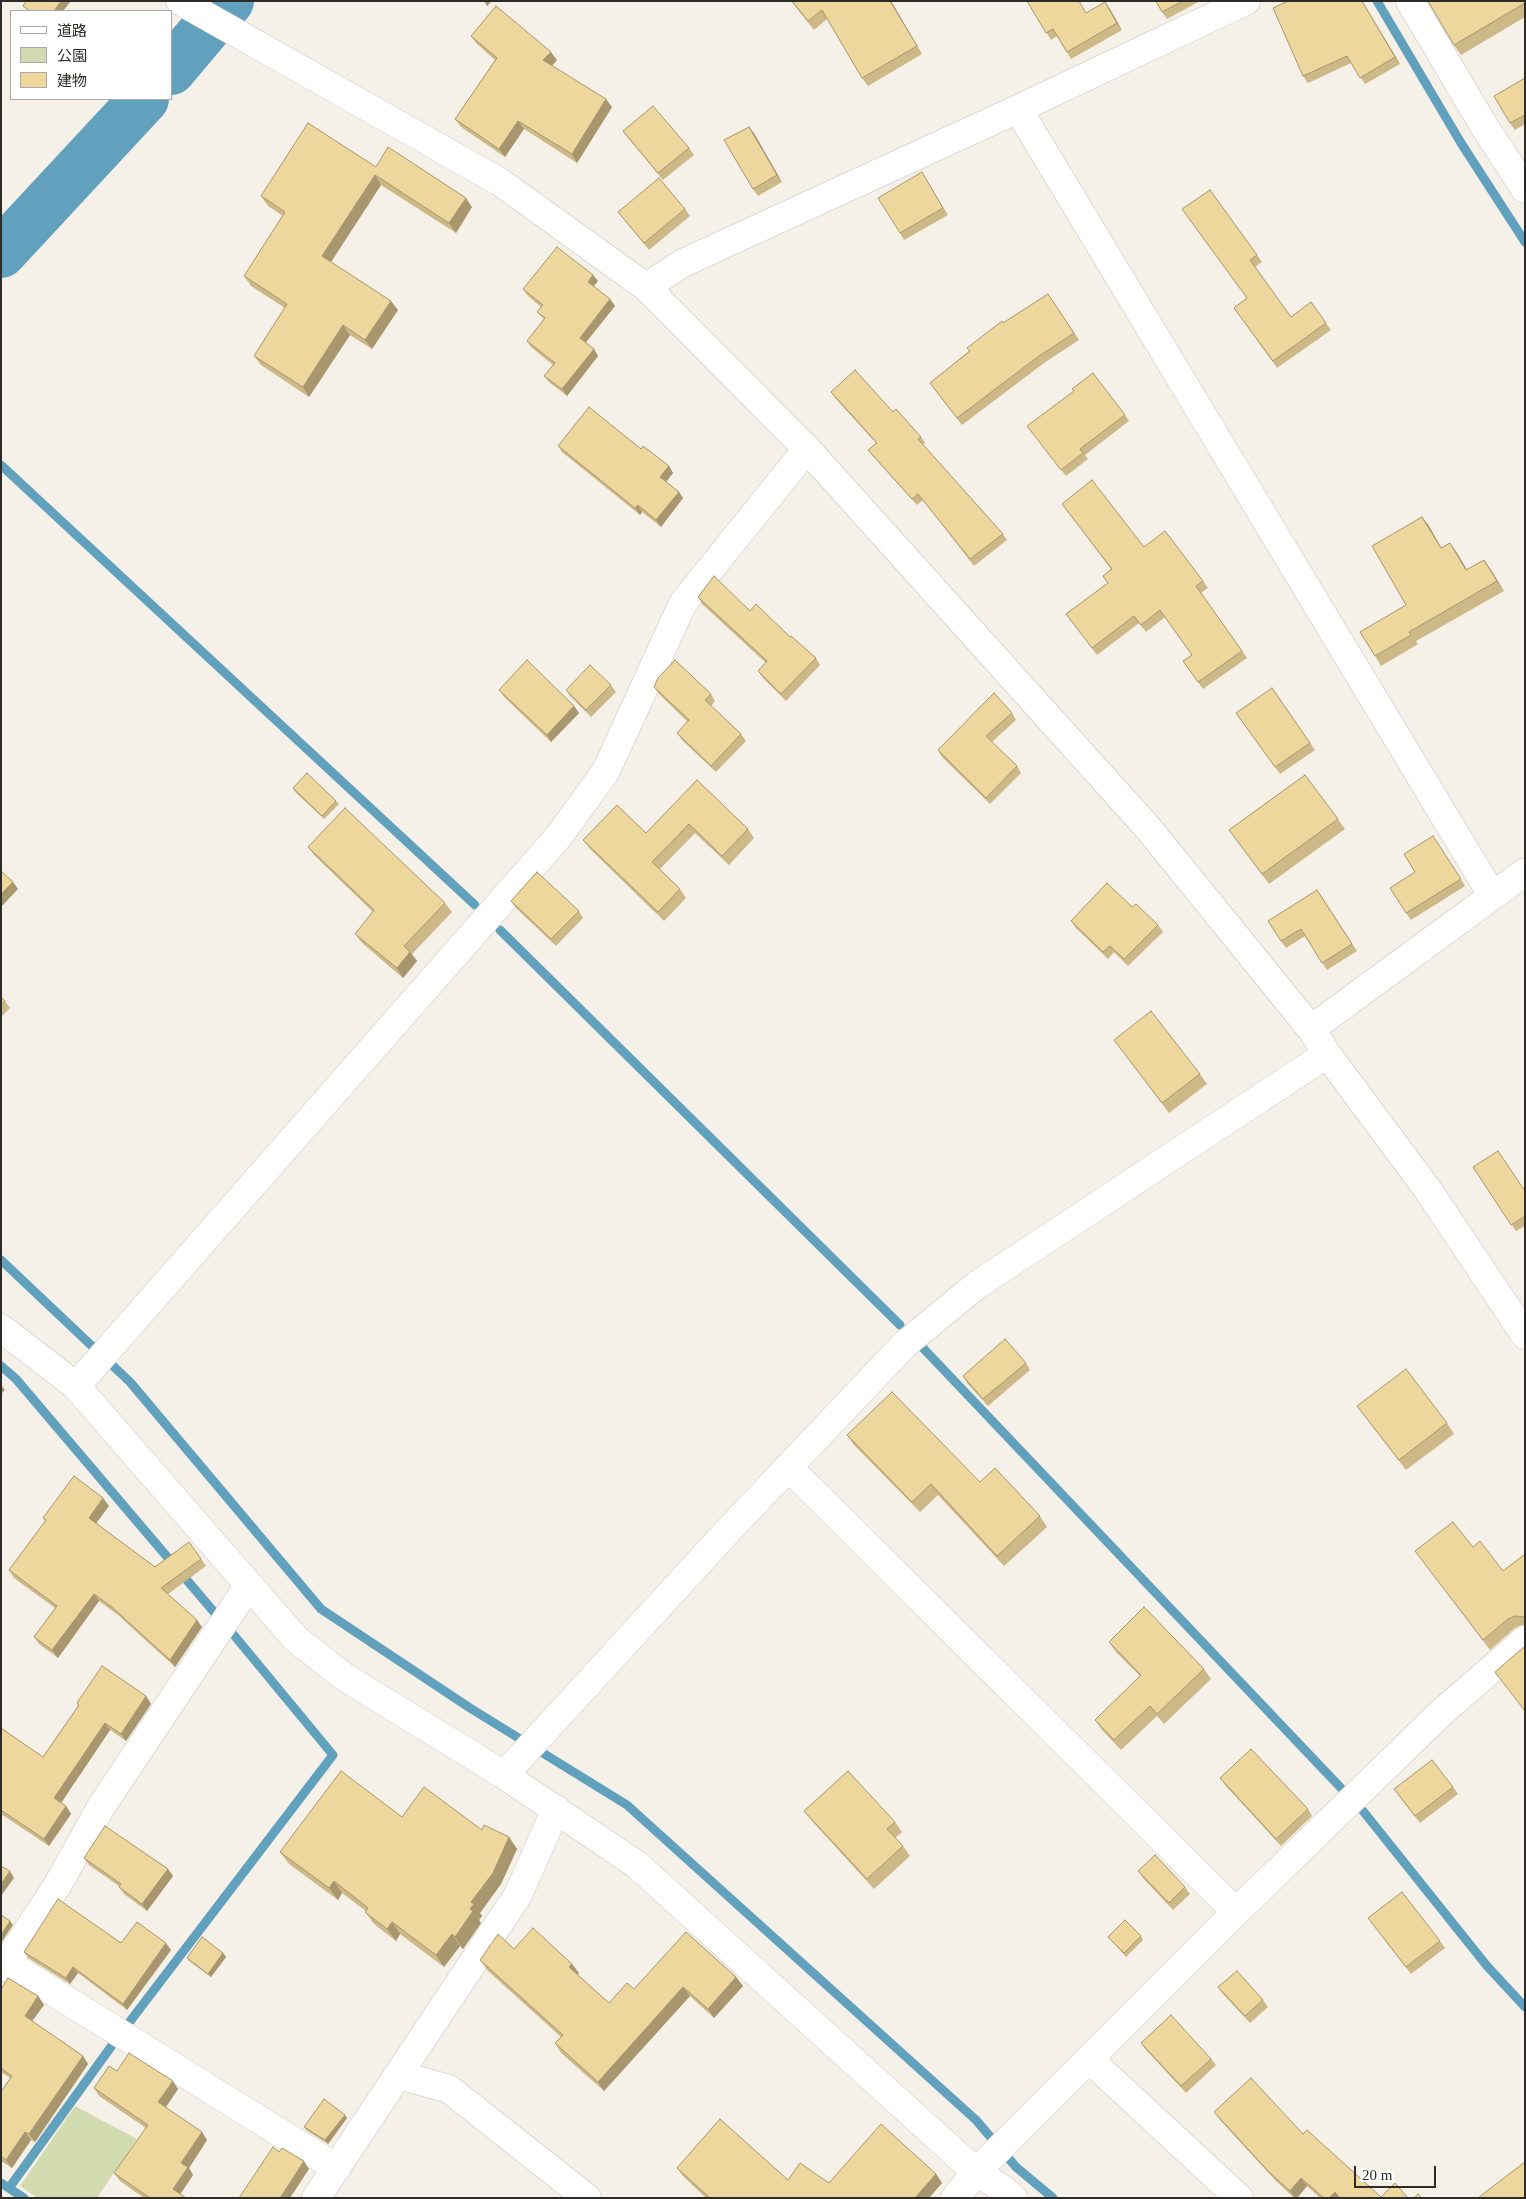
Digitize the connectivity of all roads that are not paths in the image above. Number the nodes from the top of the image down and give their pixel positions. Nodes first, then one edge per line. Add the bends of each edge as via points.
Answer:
1 (1246, 1) edge
2 (1410, 1) edge
3 (181, 2) edge
4 (1018, 109) junction
5 (1525, 189) edge
6 (646, 287) junction
7 (807, 449) junction
8 (1525, 872) edge
9 (1492, 896) junction
10 (1311, 1029) junction
11 (1327, 1054) junction
12 (1, 1328) edge
13 (1525, 1335) edge
14 (85, 1376) junction
15 (788, 1467) junction
16 (249, 1585) junction
17 (1525, 1640) edge
18 (513, 1765) junction
19 (556, 1809) junction
20 (1236, 1912) junction
21 (3, 1967) edge
22 (1090, 2060) junction
23 (399, 2075) junction
24 (337, 2168) junction
25 (976, 2172) junction
26 (316, 2198) edge
27 (587, 2198) edge
28 (955, 2198) edge
29 (1013, 2198) edge
30 (1239, 2198) edge

1 - 4 street
2 - 5 street
3 - 6 street via 500,182
4 - 6 street via 683,263
4 - 9 street
6 - 7 street
7 - 10 street via 1148,828
7 - 14 street via 683,603 606,770 559,836
8 - 9 street
9 - 10 street
10 - 11 street
11 - 13 street via 1428,1190
11 - 15 street via 977,1285 905,1344
12 - 14 street
14 - 16 street
15 - 18 street
15 - 20 street
16 - 18 street via 295,1638 344,1676
16 - 21 street via 100,1807 57,1886
17 - 20 street via 1442,1712
18 - 19 street
19 - 23 street via 518,1895
19 - 25 street via 636,1864
20 - 22 street
21 - 24 street via 18,1970
22 - 25 street
22 - 30 street
23 - 24 street
23 - 27 street via 450,2089
24 - 26 street
25 - 28 street
25 - 29 street

